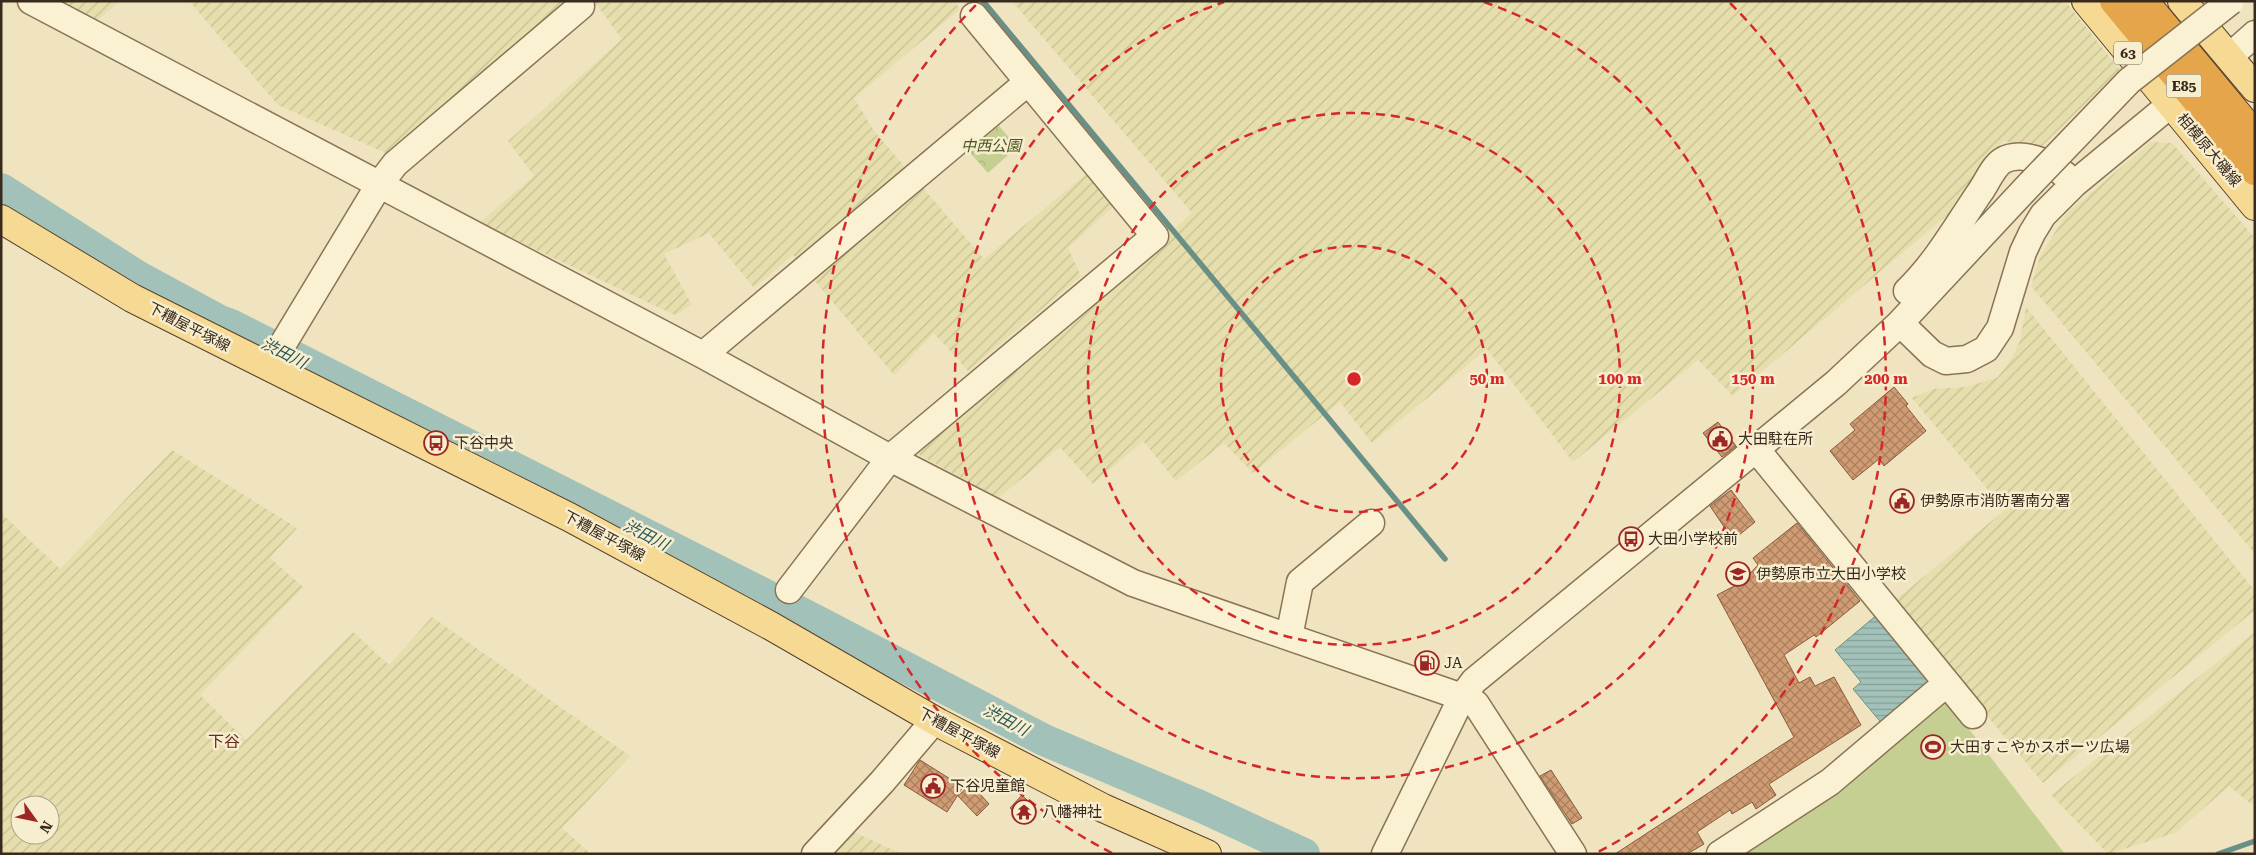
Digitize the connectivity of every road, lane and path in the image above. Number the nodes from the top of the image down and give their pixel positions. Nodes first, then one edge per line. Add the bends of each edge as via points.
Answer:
1 (31, 1) edge
2 (2086, 1) edge
3 (2114, 1) edge
4 (2144, 1) edge
5 (2182, 1) edge
6 (2231, 1) edge
7 (581, 6) dead end
8 (974, 16) dead end
9 (2255, 34) edge
10 (2229, 57) junction
11 (1028, 82) junction
12 (2255, 88) edge
13 (2171, 104) junction
14 (2255, 135) edge
15 (2255, 171) edge
16 (2074, 184) junction
17 (379, 185) junction
18 (2255, 206) edge
19 (1, 219) edge
20 (1900, 323) junction
21 (1866, 354) junction
22 (703, 355) junction
23 (269, 367) junction
24 (1756, 449) junction
25 (890, 458) junction
26 (1371, 523) dead end
27 (789, 590) dead end
28 (1289, 637) junction
29 (1947, 683) junction
30 (1462, 697) junction
31 (1973, 715) dead end
32 (934, 721) junction
33 (815, 854) edge
34 (1207, 854) edge
35 (1385, 854) edge
36 (1573, 854) edge
37 (1720, 854) edge

1 - 17 street
2 - 13 main road, 相模原大磯線 / 63
3 - 15 highway, E85
4 - 14 highway, E85
5 - 10 main road
6 - 20 street, bridge via 2129,81
7 - 17 street via 395,164
8 - 11 street
9 - 10 street
10 - 12 main road
11 - 22 street
11 - 25 street via 1155,236
13 - 16 street
13 - 18 main road, 相模原大磯線 / 63
16 - 20 street via 2046,211 2034,228 2014,278 2000,328 1986,349 1967,359 1946,361 1926,349
16 - 21 street via 2059,170 2028,158 2015,155 2000,162 1952,235 1916,282 1861,335
17 - 22 street
17 - 23 street
19 - 23 main road, 下糟屋平塚線 via 132,298
20 - 21 street
21 - 24 street
22 - 25 street
23 - 32 main road, 下糟屋平塚線 via 569,517 771,626
24 - 29 street
24 - 30 street via 1474,681
25 - 27 street
25 - 28 street via 1133,583
26 - 28 street via 1300,582
28 - 30 street
29 - 31 street
29 - 37 street via 1830,782
30 - 35 street
30 - 36 street via 1476,704
32 - 33 street
32 - 34 main road, 下糟屋平塚線 via 1103,808

